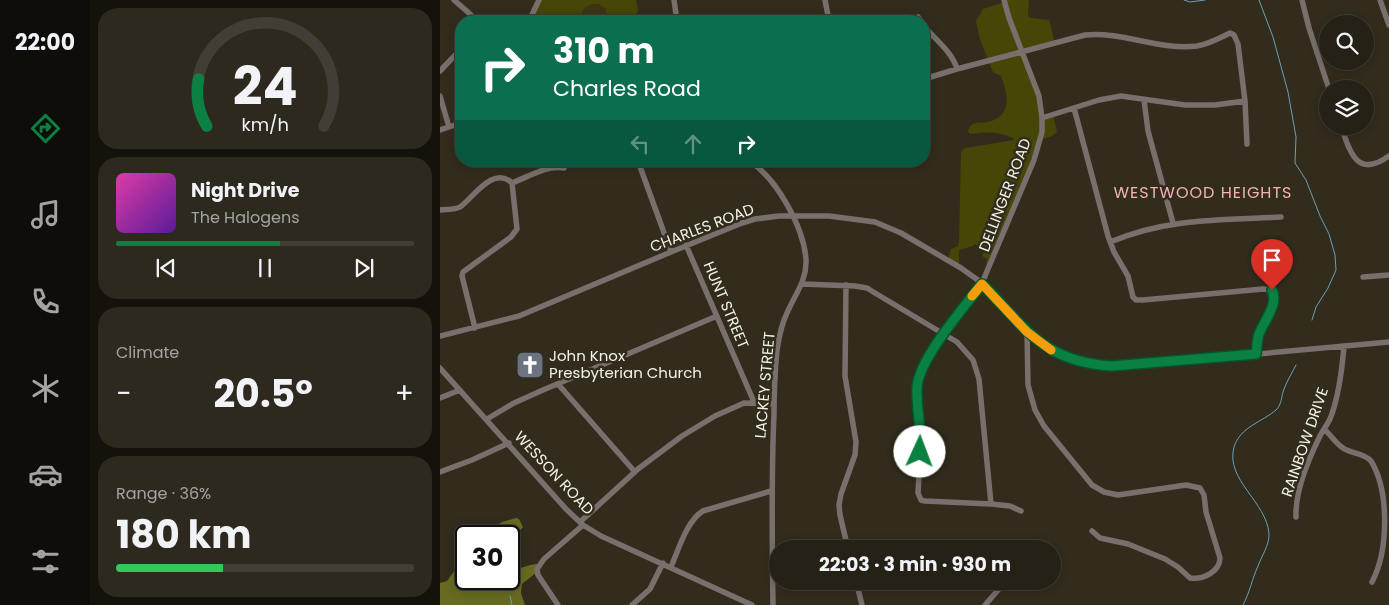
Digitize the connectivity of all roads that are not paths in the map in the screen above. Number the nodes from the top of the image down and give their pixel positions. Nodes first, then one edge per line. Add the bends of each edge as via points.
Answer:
1 (454, 0) edge
2 (539, 0) edge
3 (674, 0) edge
4 (825, 0) edge
5 (1004, 0) edge
6 (1380, 0) edge
7 (1304, 1) edge
8 (471, 15) edge
9 (532, 15) edge
10 (675, 15) edge
11 (828, 15) edge
12 (1389, 25) edge
13 (930, 33) edge
14 (1022, 51) junction
15 (455, 55) edge
16 (957, 69) junction
17 (440, 71) edge
18 (930, 77) edge
19 (1325, 80) edge
20 (440, 96) edge
21 (1144, 100) junction
22 (1245, 101) junction
23 (1074, 108) junction
24 (1042, 118) junction
25 (455, 125) edge
26 (449, 127) junction
27 (440, 130) edge
28 (1344, 135) edge
29 (1247, 144) dead end
30 (1389, 156) edge
31 (640, 167) edge
32 (756, 167) edge
33 (564, 168) dead end
34 (512, 184) junction
35 (440, 210) edge
36 (791, 215) junction
37 (1281, 217) dead end
38 (1173, 223) junction
39 (1110, 242) junction
40 (686, 245) junction
41 (670, 252) junction
42 (1389, 275) edge
43 (1363, 277) dead end
44 (802, 284) junction
45 (982, 284) junction
46 (846, 285) junction
47 (717, 316) junction
48 (475, 328) junction
49 (1027, 332) junction
50 (943, 333) junction
51 (440, 336) edge
52 (1389, 342) edge
53 (1344, 346) junction
54 (1256, 354) junction
55 (440, 368) edge
56 (558, 384) junction
57 (460, 390) junction
58 (440, 398) edge
59 (754, 402) junction
60 (774, 404) junction
61 (487, 419) junction
62 (1324, 429) junction
63 (509, 443) junction
64 (440, 472) edge
65 (635, 472) junction
66 (771, 491) junction
67 (991, 504) junction
68 (1021, 511) dead end
69 (1296, 517) dead end
70 (581, 524) junction
71 (1092, 531) dead end
72 (846, 540) edge
73 (663, 563) junction
74 (671, 567) junction
75 (1372, 582) dead end
76 (858, 590) edge
77 (998, 590) edge
78 (558, 605) edge
79 (632, 605) edge
80 (752, 605) edge
81 (773, 605) edge
82 (862, 605) edge
83 (985, 605) edge

1 - 8 street
2 - 9 street
3 - 10 street
4 - 11 street
5 - 14 street, DELLINGER ROAD
6 - 12 street
7 - 19 street
13 - 16 street via 956,63
14 - 16 street
14 - 22 street via 1085,34 1196,46 1230,33 1238,44
14 - 24 street, DELLINGER ROAD via 1039,96
15 - 17 street
16 - 18 street
20 - 26 street
21 - 22 street via 1198,106
21 - 23 street via 1121,96
21 - 38 street via 1148,132
22 - 29 street
23 - 24 street
23 - 39 street
24 - 45 street, DELLINGER ROAD via 1034,160
25 - 26 street
26 - 27 street
28 - 30 street via 1350,152 1362,164 1373,165
31 - 41 street
32 - 36 street, LACKEY STREET via 775,184
33 - 34 street via 547,169
34 - 35 street via 505,179 495,179 479,188 458,208
34 - 48 street via 517,230 463,272
36 - 40 street, CHARLES ROAD via 755,219
36 - 44 street, LACKEY STREET via 806,260
36 - 45 street, CHARLES ROAD via 846,217 875,222 941,256
37 - 38 street
38 - 39 street
39 - 54 street via 1128,276 1136,300 1272,290 1274,300 1260,332
40 - 41 street, CHARLES ROAD
40 - 47 street, HUNT STREET
41 - 48 street, CHARLES ROAD via 524,314
42 - 43 street
44 - 46 street
44 - 60 street, LACKEY STREET via 781,330
45 - 49 street, CHARLES ROAD
45 - 50 street, DELLINGER ROAD
46 - 50 street via 866,288
46 - 72 street via 845,376 856,442 839,505
47 - 56 street
47 - 59 street, HUNT STREET
48 - 51 street, CHARLES ROAD
49 - 54 street, CHARLES ROAD via 1041,344 1063,355 1101,365 1125,366
49 - 71 street via 1028,385 1032,403 1044,426 1092,485 1110,494 1197,486 1204,495 1220,564 1212,572 1193,579 1171,562 1128,544 1100,538
50 - 67 street via 966,350 978,371
50 - 67 street, DELLINGER ROAD via 917,385 921,439 919,497 925,501
52 - 53 street, CHARLES ROAD
53 - 54 street, CHARLES ROAD
53 - 62 street, RAINBOW DRIVE via 1335,401
55 - 57 street, WESSON ROAD
56 - 61 street
56 - 65 street
57 - 58 street
57 - 61 street, WESSON ROAD
59 - 60 street
59 - 65 street via 735,406 706,422 670,444
60 - 66 street, LACKEY STREET
61 - 63 street, WESSON ROAD
62 - 69 street, RAINBOW DRIVE via 1299,491
62 - 75 street via 1342,448 1367,457 1386,490 1387,530 1378,571
63 - 64 street
63 - 70 street, WESSON ROAD
65 - 70 street
66 - 74 street via 698,514
66 - 81 street, LACKEY STREET
67 - 68 street
70 - 73 street, WESSON ROAD
70 - 78 street via 544,558 537,569
73 - 74 street, WESSON ROAD
73 - 79 street via 650,589
74 - 80 street, WESSON ROAD
76 - 82 street
77 - 83 street

